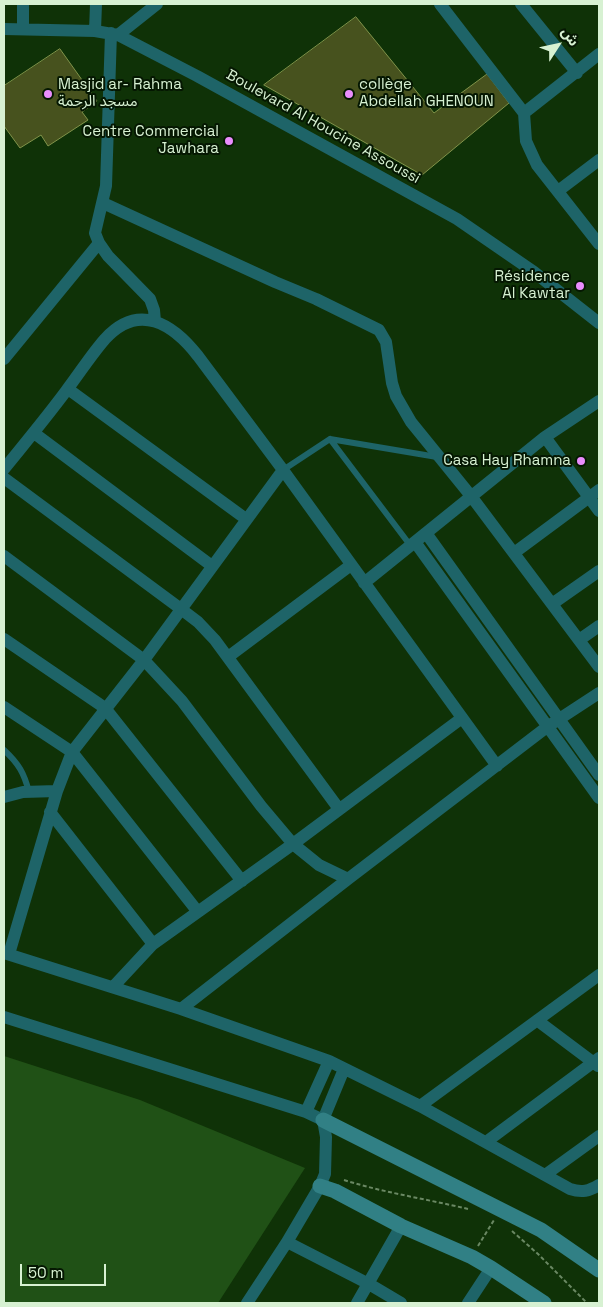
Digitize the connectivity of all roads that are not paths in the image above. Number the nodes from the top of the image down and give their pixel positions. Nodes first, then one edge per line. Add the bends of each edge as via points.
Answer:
1 (23, 4) edge
2 (96, 4) edge
3 (157, 4) edge
4 (440, 4) edge
5 (521, 4) edge
6 (4, 29) edge
7 (23, 29) junction
8 (95, 31) junction
9 (114, 34) junction
10 (599, 54) edge
11 (577, 72) junction
12 (524, 113) junction
13 (599, 160) edge
14 (558, 191) junction
15 (102, 203) junction
16 (99, 243) junction
17 (599, 244) edge
18 (155, 321) junction
19 (599, 323) edge
20 (4, 359) edge
21 (68, 389) junction
22 (599, 401) edge
23 (34, 433) junction
24 (545, 437) junction
25 (330, 439) junction
26 (439, 457) junction
27 (4, 469) edge
28 (283, 470) junction
29 (4, 478) edge
30 (594, 494) edge
31 (471, 496) junction
32 (599, 511) edge
33 (246, 520) junction
34 (426, 533) junction
35 (412, 544) junction
36 (514, 553) junction
37 (4, 556) edge
38 (351, 565) junction
39 (212, 566) junction
40 (599, 571) edge
41 (364, 582) junction
42 (552, 604) junction
43 (181, 609) junction
44 (599, 626) edge
45 (4, 639) edge
46 (579, 640) junction
47 (228, 657) junction
48 (144, 660) junction
49 (599, 667) edge
50 (599, 693) edge
51 (4, 707) edge
52 (105, 708) junction
53 (462, 718) junction
54 (558, 719) junction
55 (547, 727) junction
56 (4, 750) edge
57 (72, 752) junction
58 (497, 766) junction
59 (599, 775) edge
60 (56, 791) junction
61 (29, 792) junction
62 (4, 797) edge
63 (599, 798) edge
64 (339, 809) junction
65 (50, 812) junction
66 (293, 844) junction
67 (348, 879) junction
68 (242, 881) junction
69 (198, 912) junction
70 (153, 944) junction
71 (6, 953) edge
72 (599, 975) edge
73 (113, 987) junction
74 (181, 1009) junction
75 (4, 1017) edge
76 (538, 1021) junction
77 (329, 1061) junction
78 (597, 1062) edge
79 (344, 1069) junction
80 (420, 1106) junction
81 (306, 1112) junction
82 (323, 1120) junction
83 (599, 1136) edge
84 (486, 1142) junction
85 (545, 1175) junction
86 (323, 1180) junction
87 (599, 1185) edge
88 (402, 1226) junction
89 (288, 1242) junction
90 (491, 1268) junction
91 (599, 1270) edge
92 (369, 1284) junction
93 (247, 1303) edge
94 (357, 1303) edge
95 (401, 1303) edge
96 (468, 1303) edge
97 (544, 1303) edge

1 - 7 street
2 - 8 street
3 - 9 street
4 - 12 street
5 - 11 street
6 - 7 street, Boulevard Al Houcine Assoussi
7 - 8 street, Boulevard Al Houcine Assoussi
8 - 9 street, Boulevard Al Houcine Assoussi
9 - 15 street via 106,186
9 - 19 street, Boulevard Al Houcine Assoussi via 457,219
10 - 11 street
11 - 12 street
12 - 14 street via 530,152
13 - 14 street
14 - 17 street
15 - 16 street via 95,233
15 - 26 street via 380,330 385,339 396,396 411,422
16 - 18 street via 150,299
16 - 20 street
18 - 21 street via 132,321 114,331
18 - 28 street via 185,339
21 - 23 street
21 - 33 street
22 - 24 street
23 - 27 street
23 - 39 street
24 - 30 street
24 - 31 street
25 - 26 lane
25 - 28 lane
25 - 35 lane
26 - 31 street
28 - 33 street
28 - 38 street
29 - 43 street
30 - 32 street
30 - 36 street
31 - 34 street
31 - 36 street
33 - 39 street
34 - 35 street
34 - 54 street
35 - 41 street
35 - 55 street
36 - 42 street
37 - 48 street
38 - 41 street
38 - 47 street
39 - 43 street
40 - 42 street
41 - 53 street
42 - 46 street
43 - 47 street via 205,629
43 - 48 street
44 - 46 street
45 - 52 street
46 - 49 street
47 - 64 street
48 - 52 street
48 - 66 street via 182,701
50 - 54 street
51 - 57 street
52 - 57 street
52 - 68 street
53 - 58 street
53 - 64 street
54 - 55 street
54 - 59 street
55 - 58 street
55 - 63 street
56 - 61 lane via 18,764
57 - 60 street
57 - 69 street
58 - 67 street
60 - 61 street
60 - 65 street
61 - 62 street
64 - 66 street
65 - 70 street
65 - 71 street
66 - 67 street via 319,865
66 - 68 street
67 - 74 street
68 - 69 street
69 - 70 street
70 - 73 street
71 - 73 street
72 - 76 street
73 - 74 street
74 - 77 street
75 - 81 street
76 - 78 street
76 - 80 street
77 - 79 street
77 - 81 street
78 - 84 street
79 - 80 street
79 - 82 street
80 - 84 street
81 - 82 street
82 - 86 street via 326,1137
82 - 91 street via 541,1230
83 - 85 street
84 - 85 street
85 - 87 street via 579,1192
86 - 88 street via 335,1191
86 - 89 street
88 - 90 street
88 - 92 street
89 - 92 street
89 - 93 street
90 - 96 street
90 - 97 street
92 - 94 street
92 - 95 street

